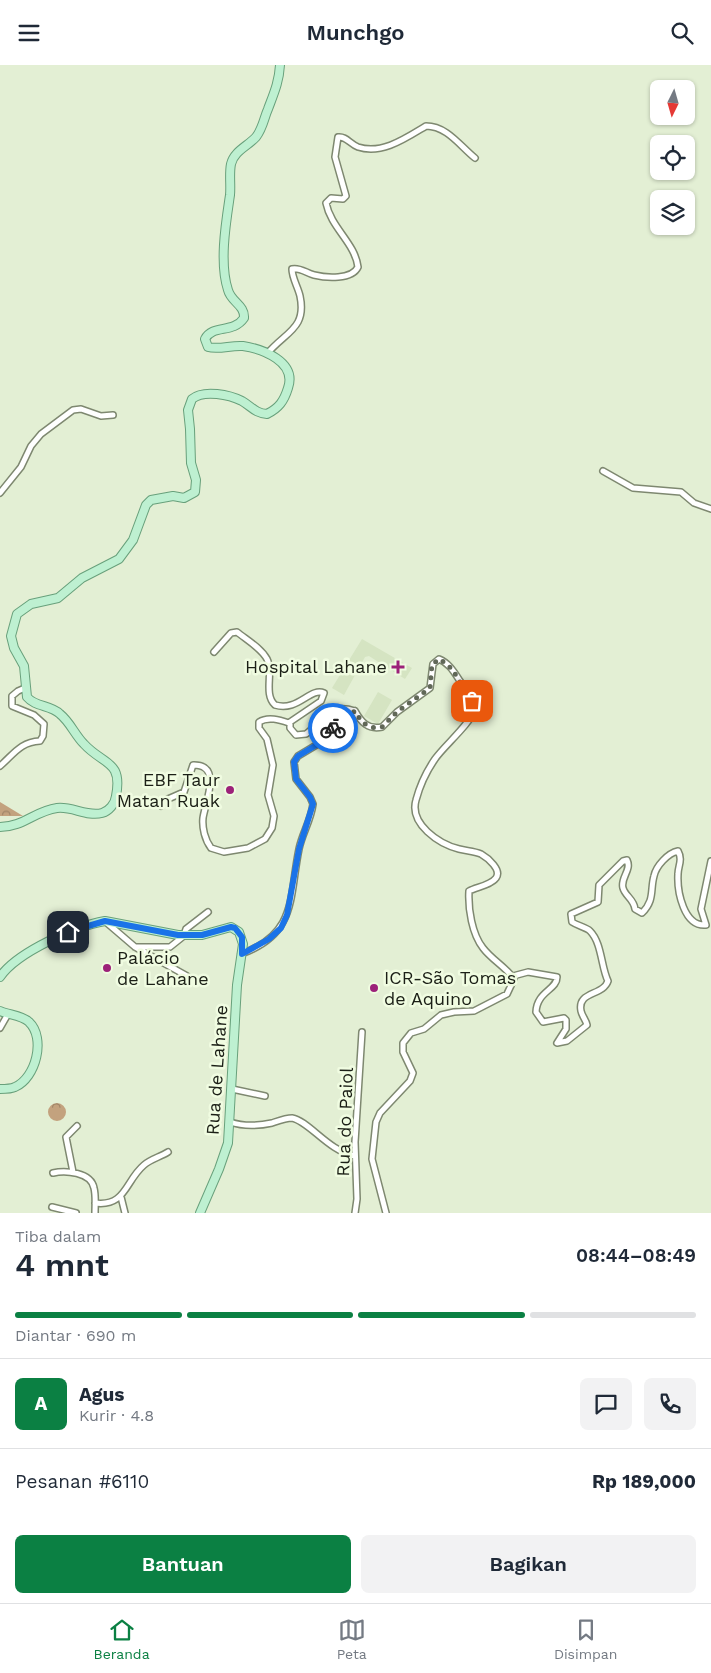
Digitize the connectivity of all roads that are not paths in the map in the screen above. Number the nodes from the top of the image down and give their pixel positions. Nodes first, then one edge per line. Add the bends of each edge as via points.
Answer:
1 (280, 65) edge
2 (475, 158) dead end
3 (267, 354) junction
4 (113, 415) dead end
5 (603, 471) dead end
6 (0, 493) edge
7 (711, 509) edge
8 (214, 652) dead end
9 (25, 688) junction
10 (355, 711) junction
11 (289, 723) junction
12 (0, 765) edge
13 (161, 806) dead end
14 (0, 827) edge
15 (711, 861) edge
16 (208, 912) dead end
17 (105, 921) junction
18 (185, 935) junction
19 (135, 947) junction
20 (242, 954) junction
21 (187, 976) dead end
22 (513, 976) junction
23 (0, 977) edge
24 (0, 1011) edge
25 (8, 1015) junction
26 (0, 1028) edge
27 (362, 1032) dead end
28 (0, 1089) edge
29 (232, 1089) junction
30 (265, 1096) dead end
31 (230, 1122) junction
32 (77, 1126) dead end
33 (168, 1152) dead end
34 (352, 1156) junction
35 (73, 1172) junction
36 (53, 1173) dead end
37 (121, 1197) junction
38 (95, 1203) junction
39 (52, 1207) dead end
40 (76, 1213) edge
41 (96, 1213) edge
42 (125, 1213) edge
43 (200, 1213) edge
44 (355, 1213) edge
45 (386, 1213) edge

1 - 3 main road via 275,95 263,125 231,163 226,218 226,281 233,300 242,308 244,318 235,327 212,331 205,339 208,347 243,346
2 - 3 street via 457,141 432,126 374,149 353,145 344,137 338,137 335,157 346,197 331,198 326,203 335,226 353,250 358,267 353,274 341,277 312,275 298,268 292,269 300,296 301,318 298,325
3 - 9 main road via 286,367 289,377 290,384 280,405 267,414 259,413 234,398 212,394 192,399 188,410 190,463 196,480 195,492 184,498 151,499 133,540 119,559 82,578 58,598 31,604 17,615 11,636 24,666
4 - 6 street via 73,410 41,434
5 - 7 street via 633,488 675,491
8 - 11 street via 232,633 237,633 257,648 270,665 270,698 275,705 291,706 315,693 324,693 321,701
9 - 12 street via 12,696 12,706 34,715 44,724 43,736 40,741 31,741 17,748
9 - 14 main road via 29,700 60,713 84,745 113,766 118,779 116,798 104,813 57,808 16,826
10 - 11 street via 337,709 321,717 311,731 301,736 293,732
10 - 20 street via 339,720 323,741 298,756 294,762 296,779 313,804 299,849 287,915 281,928 269,939
10 - 22 street via 361,722 382,727 430,688 432,664 440,659 452,669 472,701 474,710 470,719 423,778 414,806 420,824 443,843 482,855 495,867 497,877 469,891 469,902 483,949
11 - 13 street via 278,719 259,722 274,765 268,795 274,816 270,832 259,843 235,851 211,848 203,821 211,781 208,772 200,765 191,766 184,792
15 - 22 street via 701,909 706,925 692,921 686,911 679,887 681,861 678,851 666,858 654,876 654,890 642,913 634,909 622,886 628,869 627,860 599,885 598,902 572,913 572,922 589,930 595,938 608,981 601,990 584,998 580,1004 587,1025 567,1041 557,1043 566,1029 564,1018 543,1022 536,1012 538,1000 556,984 557,977 528,972
16 - 18 street via 186,929
17 - 18 main road
17 - 19 street
17 - 23 main road via 52,939
18 - 19 street via 170,947
18 - 20 main road via 235,928 242,937
19 - 21 street
20 - 29 main road, Rua de Lahane via 237,985
22 - 45 street via 514,982 507,994 474,1011 441,1015 406,1038 403,1051 413,1073 410,1081 380,1113 374,1131 372,1159
24 - 25 main road
25 - 26 street
25 - 28 main road via 24,1019 32,1026 38,1037 38,1051 26,1079 15,1088
27 - 34 street, Rua do Paiol
29 - 30 street
29 - 31 main road, Rua de Lahane
31 - 34 street via 255,1125 291,1118 340,1152
31 - 43 main road, Rua de Lahane via 228,1143
32 - 35 street via 66,1137
33 - 37 street via 144,1165
34 - 44 street, Rua do Paiol via 357,1199
35 - 36 street
35 - 38 street via 91,1182
37 - 38 street via 108,1203
37 - 42 street
38 - 41 street
39 - 40 street

